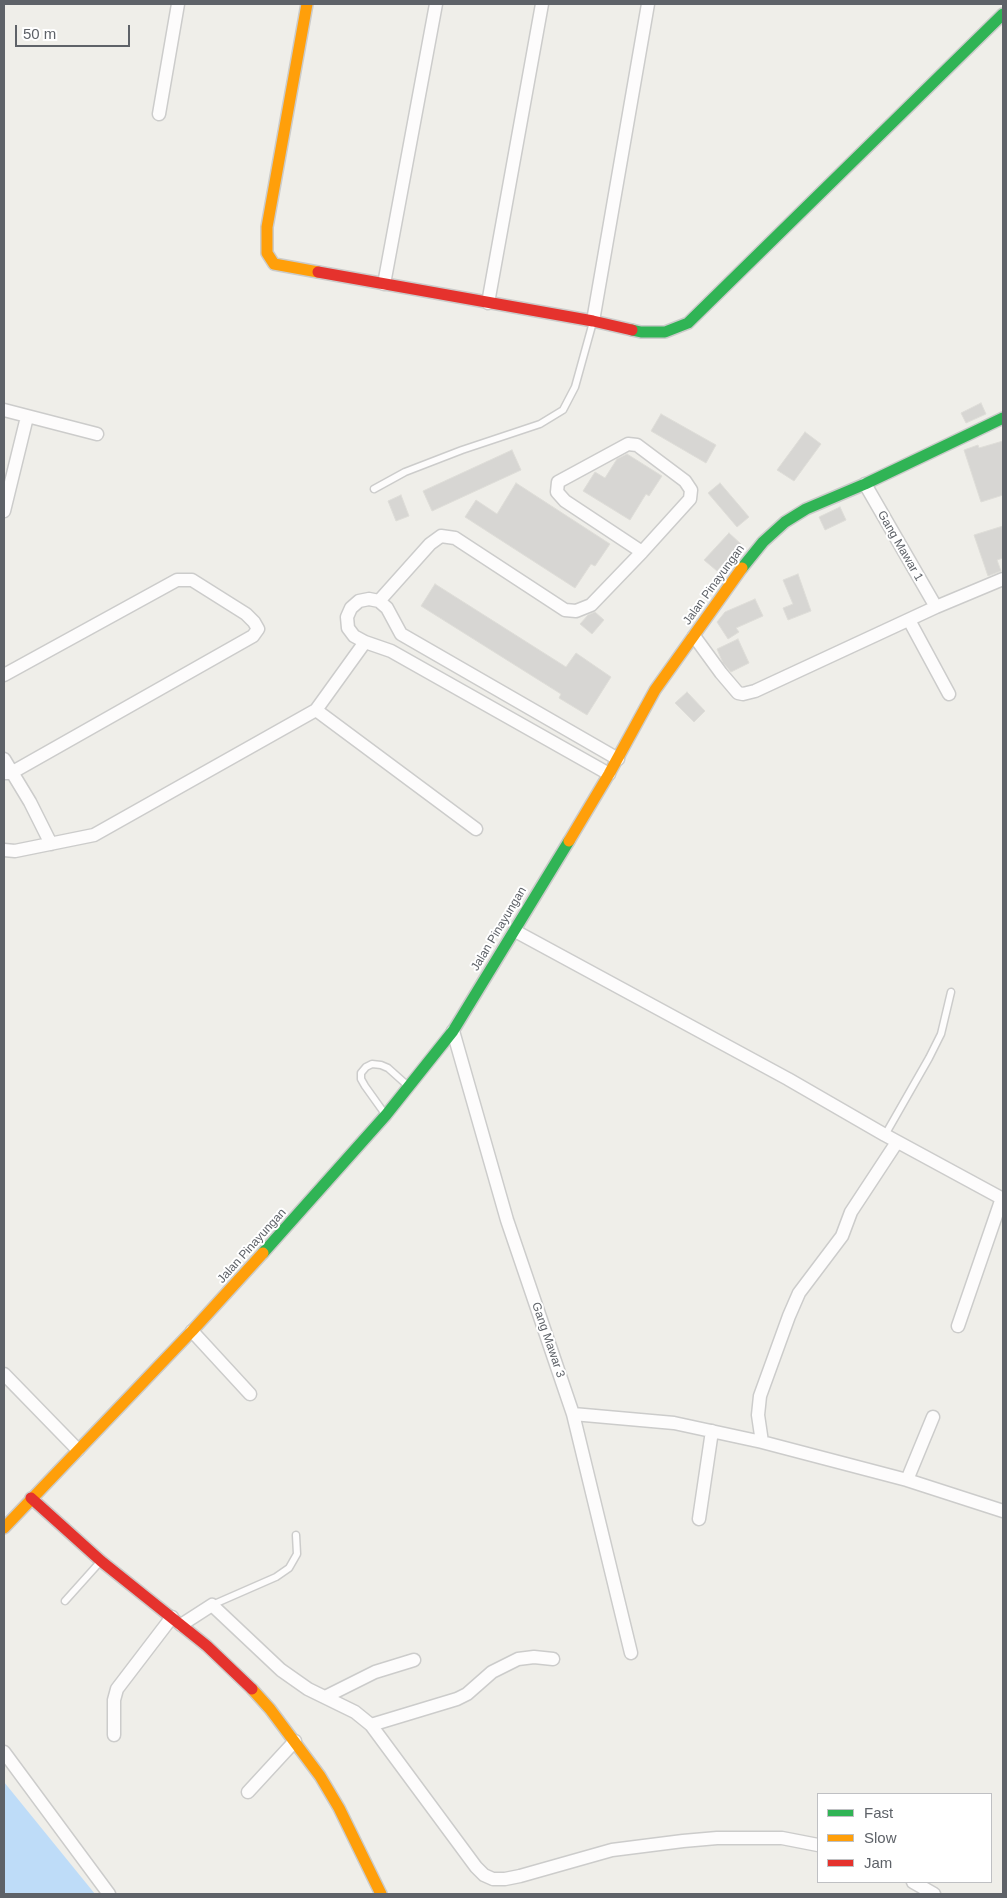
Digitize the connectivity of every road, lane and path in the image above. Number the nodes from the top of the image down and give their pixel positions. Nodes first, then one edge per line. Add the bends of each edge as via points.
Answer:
1 (178, 4) edge
2 (307, 4) edge
3 (436, 4) edge
4 (542, 4) edge
5 (648, 4) edge
6 (1003, 14) edge
7 (159, 114) dead end
8 (384, 284) junction
9 (488, 303) junction
10 (593, 320) junction
11 (4, 410) edge
12 (27, 417) junction
13 (1003, 418) edge
14 (97, 434) dead end
15 (865, 484) junction
16 (7, 488) edge
17 (374, 489) dead end
18 (4, 512) edge
19 (642, 552) junction
20 (1003, 579) edge
21 (379, 601) junction
22 (936, 607) junction
23 (909, 620) junction
24 (694, 636) junction
25 (411, 640) junction
26 (365, 642) junction
27 (401, 656) junction
28 (4, 675) edge
29 (949, 694) dead end
30 (316, 710) junction
31 (4, 759) edge
32 (618, 759) junction
33 (7, 773) edge
34 (609, 774) junction
35 (476, 829) dead end
36 (51, 844) junction
37 (4, 850) edge
38 (515, 931) junction
39 (951, 992) dead end
40 (453, 1031) junction
41 (408, 1087) junction
42 (386, 1115) junction
43 (885, 1135) junction
44 (898, 1142) junction
45 (1002, 1198) edge
46 (958, 1326) dead end
47 (192, 1331) junction
48 (6, 1378) edge
49 (250, 1394) dead end
50 (573, 1414) junction
51 (933, 1417) dead end
52 (712, 1432) junction
53 (762, 1442) junction
54 (78, 1450) junction
55 (907, 1480) junction
56 (31, 1498) junction
57 (1003, 1511) edge
58 (699, 1519) dead end
59 (4, 1528) edge
60 (296, 1536) dead end
61 (101, 1561) junction
62 (65, 1601) dead end
63 (212, 1605) junction
64 (176, 1621) junction
65 (631, 1653) dead end
66 (553, 1659) dead end
67 (414, 1660) dead end
68 (326, 1697) junction
69 (371, 1725) junction
70 (114, 1735) dead end
71 (295, 1741) junction
72 (4, 1752) edge
73 (248, 1792) dead end
74 (817, 1845) edge
75 (915, 1883) edge
76 (109, 1894) edge
77 (381, 1894) edge
78 (934, 1894) edge

1 - 7 street
2 - 8 street via 267,227 267,253 274,264
3 - 8 street
4 - 9 street
5 - 10 street
6 - 10 street via 688,323 676,329 641,332
8 - 9 street
9 - 10 street
10 - 17 lane via 575,387 563,410 540,424 405,472
11 - 12 street
12 - 14 street
12 - 16 street
13 - 15 street, Jalan Pinayungan
15 - 22 street, Gang Mawar 1
15 - 24 street, Jalan Pinayungan via 806,508 785,522 763,542 731,582
16 - 18 street
19 - 19 street via 690,498 691,490 685,481 637,445 628,444 558,482 556,492 565,501
19 - 21 street via 591,605 571,611 454,538 441,536
20 - 22 street
21 - 25 street via 387,608 401,634
21 - 26 street via 359,601 351,608 348,628
22 - 23 street
23 - 24 street via 743,694 738,693 721,673
23 - 29 street
24 - 32 street, Jalan Pinayungan via 655,690
25 - 27 street
25 - 32 street
26 - 27 street
26 - 30 street
27 - 34 street
28 - 33 street via 177,580 192,580 246,614 258,629 253,636
30 - 35 street
30 - 36 street via 94,835
31 - 33 street
32 - 34 street, Jalan Pinayungan
33 - 36 street via 30,802
34 - 38 street, Jalan Pinayungan
36 - 37 street
38 - 40 street, Jalan Pinayungan
38 - 43 street
39 - 43 lane via 941,1034
40 - 41 street, Jalan Pinayungan
40 - 50 street, Gang Mawar 3 via 507,1220
41 - 42 street, Jalan Pinayungan
41 - 42 lane via 381,1065 372,1064 361,1072 361,1079
42 - 47 street, Jalan Pinayungan
43 - 44 street
44 - 45 street
44 - 53 street via 852,1212 842,1236 799,1293 760,1396 758,1415
45 - 46 street
47 - 49 street
47 - 54 street, Jalan Pinayungan
48 - 54 street
50 - 52 street via 674,1423
50 - 65 street, Gang Mawar 3
51 - 55 street
52 - 53 street
52 - 58 street
53 - 55 street
54 - 56 street, Jalan Pinayungan
55 - 57 street
56 - 59 street, Jalan Pinayungan
56 - 61 street
60 - 63 lane via 297,1554 289,1568
61 - 62 lane
61 - 64 street
63 - 64 street
63 - 68 street via 281,1670
64 - 70 street via 118,1689 114,1700
64 - 71 street via 250,1686
66 - 69 street via 518,1659 492,1672 457,1699
67 - 68 street via 375,1672
68 - 69 street via 355,1712
69 - 74 street via 476,1867 493,1879 520,1876 612,1850 683,1841 782,1838
71 - 73 street
71 - 77 street via 339,1808
72 - 76 street
75 - 78 street

